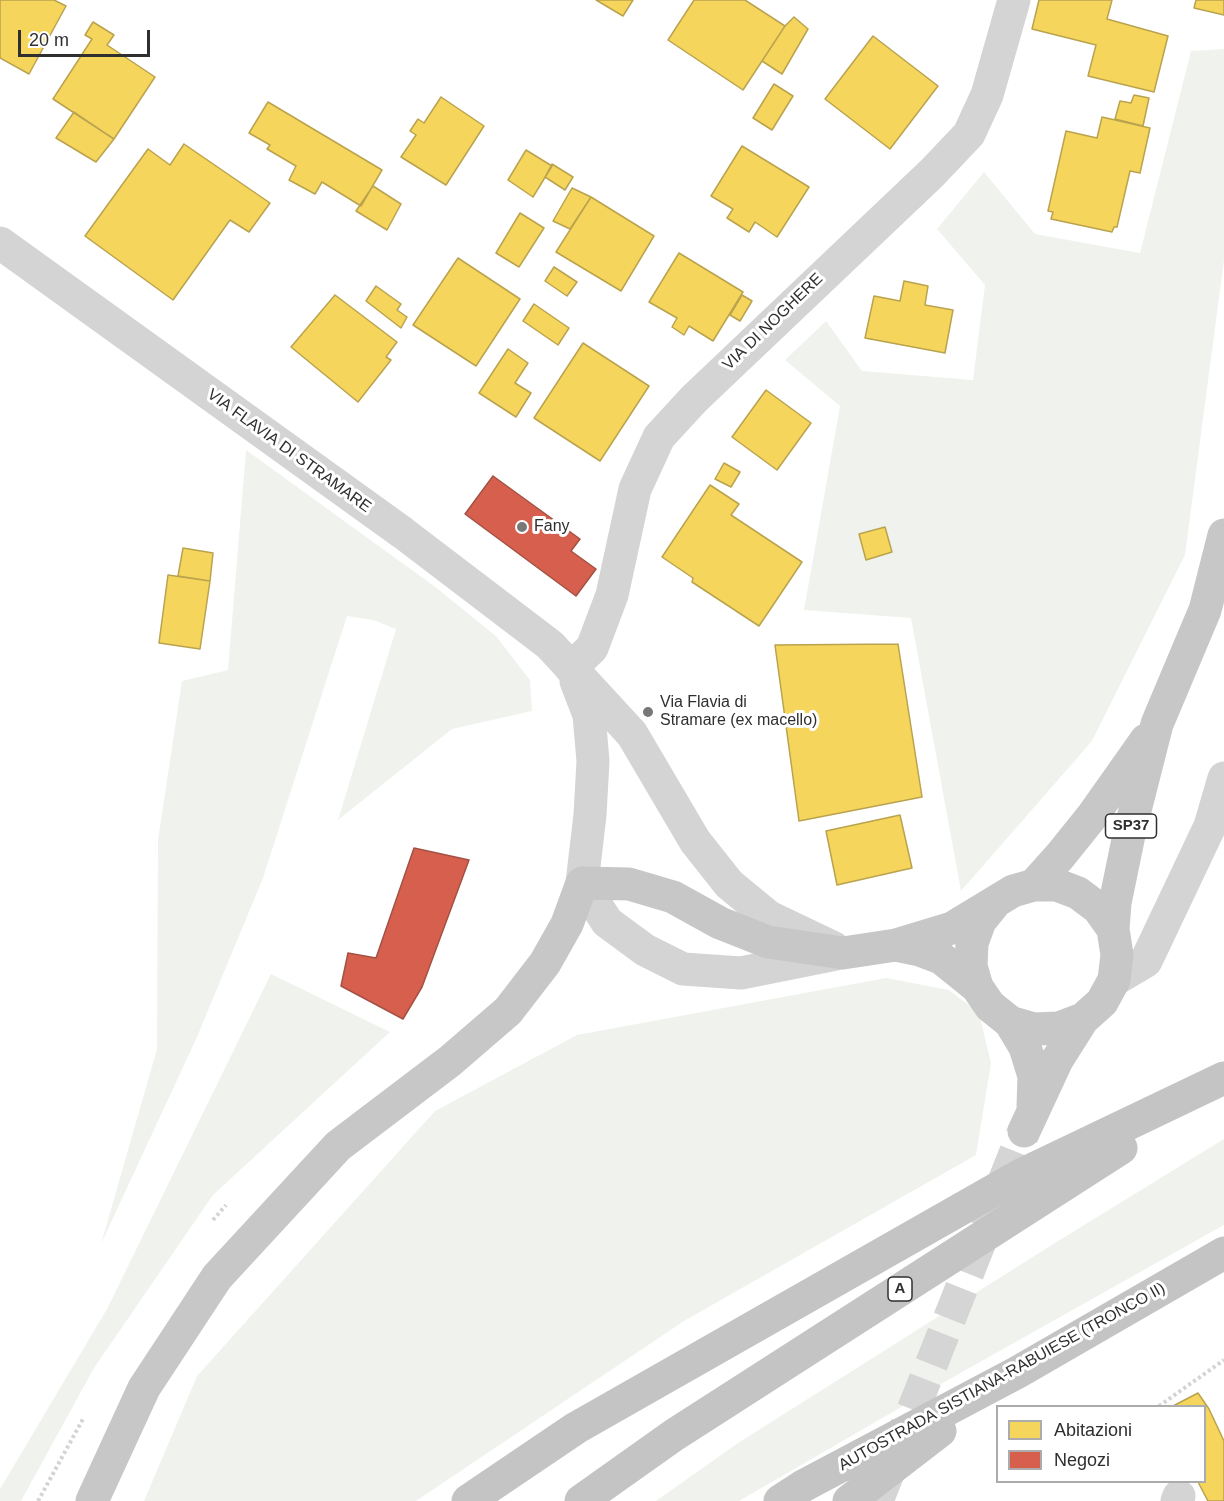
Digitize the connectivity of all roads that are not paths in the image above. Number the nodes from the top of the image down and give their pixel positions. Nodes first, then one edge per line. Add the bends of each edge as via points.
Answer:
1 (1014, 0) edge
2 (0, 243) edge
3 (1224, 535) edge
4 (571, 668) junction
5 (1157, 724) junction
6 (1224, 778) edge
7 (582, 883) junction
8 (1034, 885) junction
9 (994, 904) junction
10 (1113, 929) junction
11 (896, 945) junction
12 (843, 953) junction
13 (1114, 980) junction
14 (977, 987) junction
15 (1083, 1019) junction
16 (1010, 1022) junction
17 (1224, 1078) edge
18 (1224, 1083) edge
19 (1224, 1253) edge
20 (1018, 1372) junction
21 (92, 1501) edge
22 (468, 1501) edge
23 (581, 1501) edge
24 (780, 1501) edge
25 (849, 1501) edge

1 - 4 street, VIA DI NOGHERE via 987,95 969,134 659,437 635,489 612,595 592,648
2 - 4 street, VIA FLAVIA DI STRAMARE via 403,533 542,639
3 - 5 main road, SP37 via 1205,610
4 - 7 street via 589,715 594,761
4 - 12 street, VIA FLAVIA DI STRAMARE via 632,734 695,841 729,884 769,917
5 - 8 main road, SP37 via 1093,815
5 - 10 main road, SP37 via 1126,851
6 - 13 street via 1210,826 1146,961
7 - 12 main road via 629,884 673,897 720,923 768,942
7 - 12 street via 607,922 645,950 683,969 741,973
7 - 21 main road via 567,924 545,963 508,1011 450,1061 338,1146 217,1277 144,1388
8 - 9 main road, SP37 via 1013,891
8 - 10 main road, SP37 via 1057,885 1078,892 1098,908
9 - 11 main road via 952,928
9 - 14 main road, SP37 via 980,921 972,943 971,966
10 - 13 main road, SP37 via 1117,954
11 - 12 main road
11 - 14 main road via 941,958
13 - 15 main road, SP37 via 1102,1002
14 - 16 main road, SP37 via 990,1006
15 - 16 main road, SP37 via 1051,1029
15 - 16 main road, SP37 via 1057,1060 1028,1121 1034,1076 1025,1047
17 - 22 highway via 1019,1176 576,1428
18 - 23 highway, A via 674,1434
19 - 20 highway, AUTOSTRADA SISTIANA-RABUIESE (TRONCO II)
20 - 24 highway, AUTOSTRADA SISTIANA-RABUIESE (TRONCO II)
20 - 25 highway

